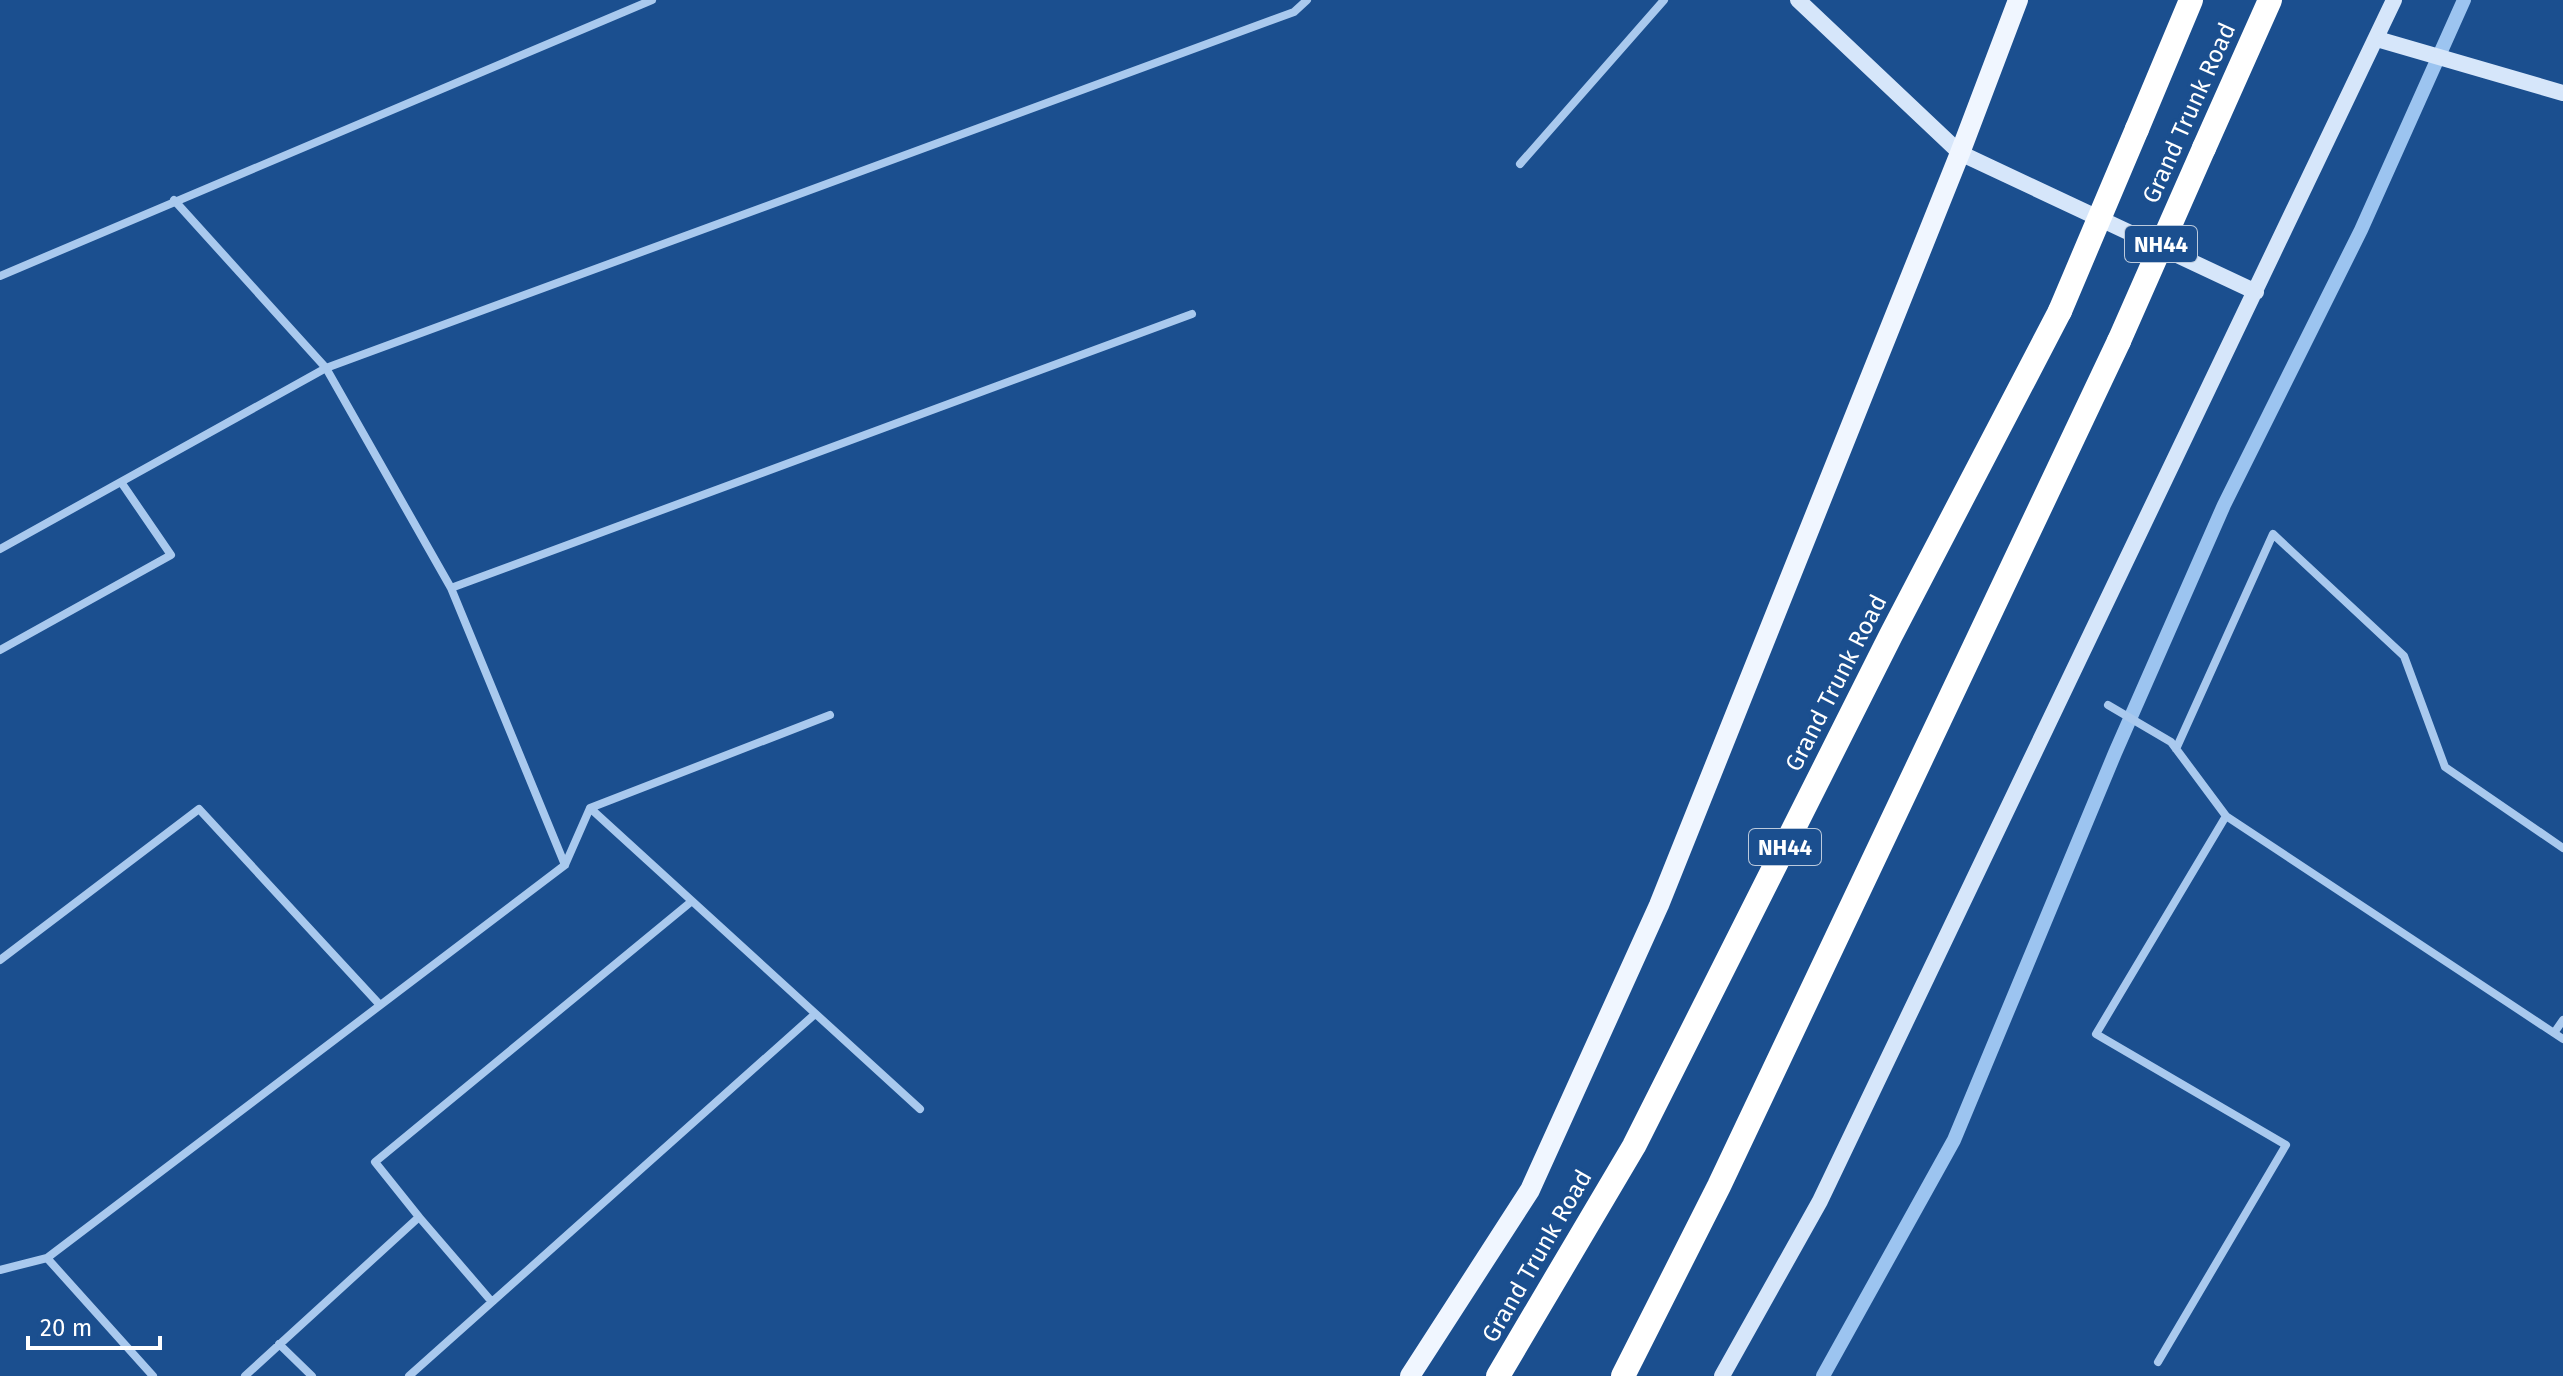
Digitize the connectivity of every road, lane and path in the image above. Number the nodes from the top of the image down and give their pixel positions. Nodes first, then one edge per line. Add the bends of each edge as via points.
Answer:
1 (630, 0) edge
2 (652, 0) edge
3 (1307, 0) edge
4 (1664, 0) edge
5 (1798, 0) edge
6 (2018, 0) edge
7 (2191, 0) edge
8 (2270, 0) edge
9 (2394, 0) edge
10 (639, 6) junction
11 (2377, 39) junction
12 (2563, 93) edge
13 (1960, 153) junction
14 (1520, 164) dead end
15 (174, 200) junction
16 (0, 276) edge
17 (2256, 292) junction
18 (1192, 314) dead end
19 (326, 368) junction
20 (121, 482) junction
21 (0, 549) edge
22 (451, 588) junction
23 (0, 650) edge
24 (2108, 705) dead end
25 (830, 715) dead end
26 (2174, 745) junction
27 (590, 808) junction
28 (2226, 816) junction
29 (2563, 848) edge
30 (565, 865) junction
31 (692, 901) junction
32 (0, 960) edge
33 (380, 1005) junction
34 (815, 1014) junction
35 (2563, 1020) edge
36 (2554, 1033) junction
37 (2563, 1039) edge
38 (920, 1109) dead end
39 (419, 1217) junction
40 (47, 1258) junction
41 (0, 1270) edge
42 (492, 1302) junction
43 (279, 1344) junction
44 (2158, 1362) dead end
45 (153, 1376) edge
46 (245, 1376) edge
47 (312, 1376) edge
48 (409, 1376) edge
49 (1410, 1376) edge
50 (1498, 1376) edge
51 (1623, 1376) edge
52 (1722, 1376) edge

1 - 10 street
2 - 10 street
3 - 19 street via 1280,18
4 - 14 street
5 - 13 street
6 - 13 main road
7 - 50 highway, Grand Trunk Road / NH44, bridge via 2060,311 1634,1146
8 - 51 highway, Grand Trunk Road / NH44, bridge via 2119,341 1719,1186
9 - 11 street
10 - 15 street
11 - 12 street
11 - 17 street
13 - 17 street
13 - 49 main road via 1640,948 1530,1190
15 - 16 street
15 - 19 street
17 - 52 street via 1820,1201
18 - 22 street
19 - 20 street
19 - 22 street
20 - 21 street
20 - 23 street via 171,555
22 - 30 street
24 - 26 street
25 - 27 street
26 - 28 street
26 - 29 street via 2273,534 2404,656 2445,767
27 - 30 street
27 - 31 street
28 - 36 street
28 - 44 street via 2096,1034 2286,1145
30 - 33 street
31 - 34 street
31 - 39 street via 375,1162
32 - 33 street via 199,809
33 - 40 street
34 - 38 street
34 - 42 street
35 - 36 street
36 - 37 street
39 - 42 street
39 - 43 street
40 - 41 street
40 - 45 street
42 - 48 street
43 - 46 street
43 - 47 street

